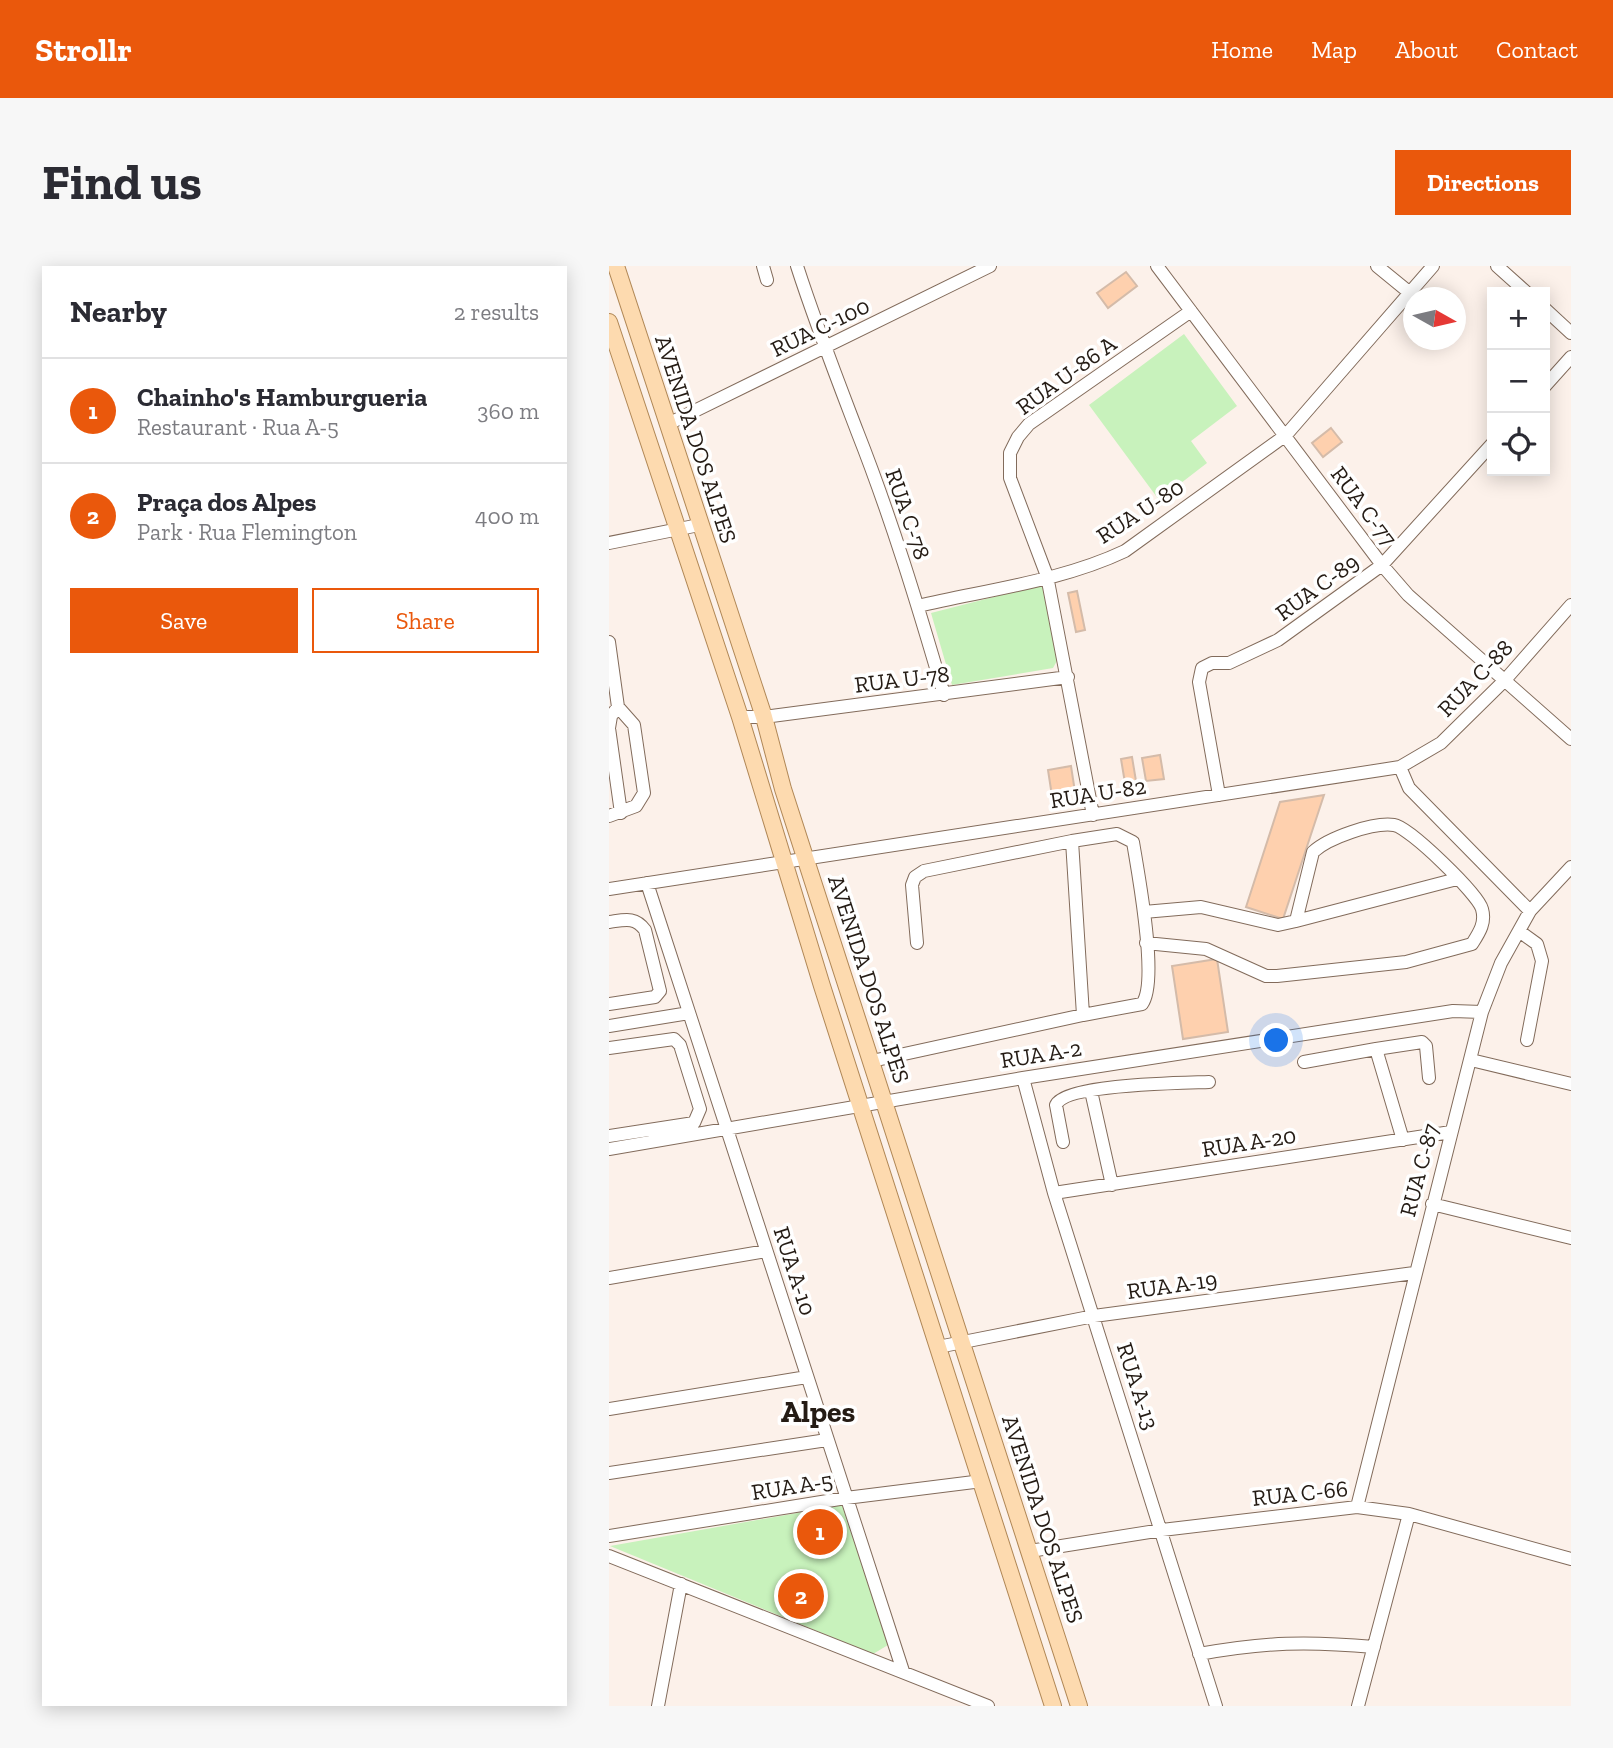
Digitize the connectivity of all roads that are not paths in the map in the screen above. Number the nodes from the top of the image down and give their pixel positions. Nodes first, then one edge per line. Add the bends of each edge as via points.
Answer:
1 (616, 266) edge
2 (763, 266) edge
3 (796, 266) edge
4 (990, 266) edge
5 (1157, 266) edge
6 (1377, 266) edge
7 (1433, 266) edge
8 (1497, 266) edge
9 (973, 270) edge
10 (767, 280) dead end
11 (1403, 287) edge
12 (1415, 287) edge
13 (1520, 287) edge
14 (1403, 301) edge
15 (1191, 311) junction
16 (1550, 314) edge
17 (609, 322) edge
18 (1571, 333) edge
19 (823, 349) junction
20 (1571, 357) edge
21 (1550, 380) edge
22 (668, 425) junction
23 (1286, 435) junction
24 (1487, 450) edge
25 (699, 526) junction
26 (678, 530) junction
27 (609, 543) edge
28 (1383, 565) junction
29 (1047, 576) junction
30 (1571, 605) edge
31 (918, 606) junction
32 (609, 642) edge
33 (1068, 677) junction
34 (1505, 680) junction
35 (944, 695) junction
36 (618, 707) junction
37 (740, 717) junction
38 (764, 717) junction
39 (1571, 739) edge
40 (1400, 767) junction
41 (1219, 796) junction
42 (615, 814) edge
43 (1093, 815) junction
44 (1072, 841) junction
45 (805, 859) junction
46 (784, 863) junction
47 (1571, 867) edge
48 (1457, 879) junction
49 (647, 883) junction
50 (609, 888) edge
51 (1530, 911) junction
52 (1144, 912) junction
53 (1296, 921) junction
54 (609, 922) edge
55 (1519, 931) junction
56 (917, 943) dead end
57 (1146, 943) junction
58 (609, 1004) edge
59 (1482, 1012) junction
60 (689, 1013) junction
61 (1083, 1015) junction
62 (609, 1026) edge
63 (1527, 1040) dead end
64 (609, 1048) edge
65 (1376, 1049) junction
66 (1471, 1060) junction
67 (872, 1061) junction
68 (1304, 1062) dead end
69 (1023, 1078) junction
70 (1429, 1078) dead end
71 (1209, 1082) dead end
72 (1571, 1084) edge
73 (1091, 1091) junction
74 (885, 1101) junction
75 (861, 1107) junction
76 (727, 1130) junction
77 (1451, 1132) junction
78 (609, 1136) edge
79 (1403, 1140) junction
80 (1063, 1142) dead end
81 (609, 1149) edge
82 (1112, 1185) junction
83 (1054, 1193) junction
84 (1432, 1204) junction
85 (1571, 1238) edge
86 (766, 1251) junction
87 (1414, 1273) junction
88 (609, 1278) edge
89 (1094, 1316) junction
90 (962, 1342) junction
91 (938, 1347) junction
92 (807, 1377) junction
93 (609, 1409) edge
94 (827, 1440) junction
95 (609, 1473) edge
96 (982, 1481) junction
97 (846, 1499) junction
98 (1357, 1507) junction
99 (1409, 1514) junction
100 (1162, 1530) junction
101 (609, 1536) edge
102 (1030, 1551) junction
103 (609, 1556) edge
104 (1571, 1559) edge
105 (681, 1584) junction
106 (1374, 1647) junction
107 (1199, 1654) junction
108 (903, 1671) junction
109 (1047, 1686) junction
110 (658, 1706) edge
111 (988, 1706) edge
112 (1040, 1706) edge
113 (1053, 1706) edge
114 (1079, 1706) edge
115 (1216, 1706) edge
116 (1358, 1706) edge

1 - 22 main road, AVENIDA DOS ALPES
2 - 10 street
3 - 19 street, RUA C-78
4 - 9 street, RUA C-100
5 - 15 street, RUA C-77
6 - 11 street
7 - 12 street, RUA U-80
8 - 13 street
9 - 19 street, RUA C-100
14 - 23 street, RUA U-80
15 - 23 street, RUA C-77
15 - 29 street, RUA U-86 A via 1029,424 1018,437 1010,453 1010,478
16 - 18 street
17 - 26 main road, AVENIDA DOS ALPES
19 - 22 street, RUA C-100
19 - 31 street, RUA C-78 via 858,432
20 - 21 street
22 - 25 main road, AVENIDA DOS ALPES
23 - 28 street, RUA C-77
23 - 29 street, RUA U-80 via 1125,551
24 - 28 street, RUA C-89
25 - 26 street
25 - 38 main road, AVENIDA DOS ALPES
26 - 27 street
26 - 37 main road, AVENIDA DOS ALPES
28 - 34 street, RUA C-77 via 1408,595
28 - 41 street, RUA C-89 via 1278,640 1229,663 1202,668 1199,682
29 - 31 street, RUA U-80
29 - 33 street, RUA U-86 A
30 - 34 street, RUA C-88
31 - 35 street, RUA C-78
32 - 36 street
33 - 35 street, RUA U-78
33 - 43 street, RUA U-86 A
34 - 39 street, RUA C-77
34 - 40 street, RUA C-88 via 1441,743
35 - 38 street, RUA U-78
36 - 42 street via 609,728
36 - 42 street via 634,725 644,793 636,806
37 - 38 street, RUA U-78
37 - 46 main road, AVENIDA DOS ALPES
38 - 45 main road, AVENIDA DOS ALPES
40 - 41 street, RUA U-82
40 - 51 street via 1409,789
41 - 43 street, RUA U-82
43 - 45 street, RUA U-82
44 - 52 street via 1117,834 1133,842
44 - 56 street via 915,877
44 - 61 street
45 - 46 street, RUA U-82
45 - 67 main road, AVENIDA DOS ALPES
46 - 49 street, RUA U-82
46 - 75 main road, AVENIDA DOS ALPES
47 - 51 street, RUA C-87
48 - 53 street
48 - 53 street via 1400,827 1391,824 1349,832 1313,852
48 - 57 street via 1482,906 1481,930 1472,944 1406,962 1266,976 1206,949
49 - 50 street, RUA U-82
49 - 60 street, RUA A-10
51 - 55 street, RUA C-87
52 - 53 street via 1201,907 1278,925
52 - 57 street
54 - 58 street via 631,919 645,930 660,991 655,997
55 - 59 street, RUA C-87
55 - 63 street via 1542,952
57 - 61 street via 1150,990 1142,1004
59 - 66 street, RUA C-87
59 - 69 street, RUA A-2 via 1453,1011
60 - 62 street
60 - 76 street, RUA A-10
61 - 67 street
64 - 78 street via 674,1039 700,1108 694,1123
65 - 68 street
65 - 70 street via 1422,1042
65 - 79 street
66 - 72 street
66 - 77 street, RUA C-87
67 - 74 main road, AVENIDA DOS ALPES
69 - 74 street, RUA A-2
69 - 83 street, RUA A-13
71 - 73 street
73 - 80 street via 1059,1100 1056,1105
73 - 82 street
74 - 75 street, RUA A-2
74 - 90 main road, AVENIDA DOS ALPES
75 - 76 street, RUA A-2
75 - 91 main road, AVENIDA DOS ALPES
76 - 81 street, RUA A-2
76 - 86 street, RUA A-10
77 - 79 street, RUA A-20
77 - 84 street, RUA C-87
79 - 82 street, RUA A-20
82 - 83 street, RUA A-20
83 - 89 street, RUA A-13
84 - 85 street
84 - 87 street, RUA C-87
86 - 88 street
86 - 92 street, RUA A-10
87 - 89 street, RUA A-19
87 - 98 street, RUA C-87
89 - 90 street, RUA A-19
89 - 100 street, RUA A-13
90 - 91 street, RUA A-19
90 - 102 main road, AVENIDA DOS ALPES
91 - 96 main road, AVENIDA DOS ALPES
92 - 93 street
92 - 94 street, RUA A-10
94 - 95 street
94 - 97 street, RUA A-10
96 - 97 street, RUA A-5
96 - 109 main road, AVENIDA DOS ALPES
97 - 101 street, RUA A-5
97 - 108 street, RUA A-10
98 - 99 street, RUA C-66
98 - 100 street, RUA C-66
99 - 104 street, RUA C-66
99 - 106 street
100 - 102 street, RUA C-66
100 - 107 street, RUA A-13
102 - 114 main road, AVENIDA DOS ALPES
103 - 105 street
105 - 108 street
105 - 110 street
106 - 107 street via 1310,1641
106 - 116 street
107 - 115 street, RUA A-13
108 - 111 street
109 - 112 main road
109 - 113 main road, AVENIDA DOS ALPES

